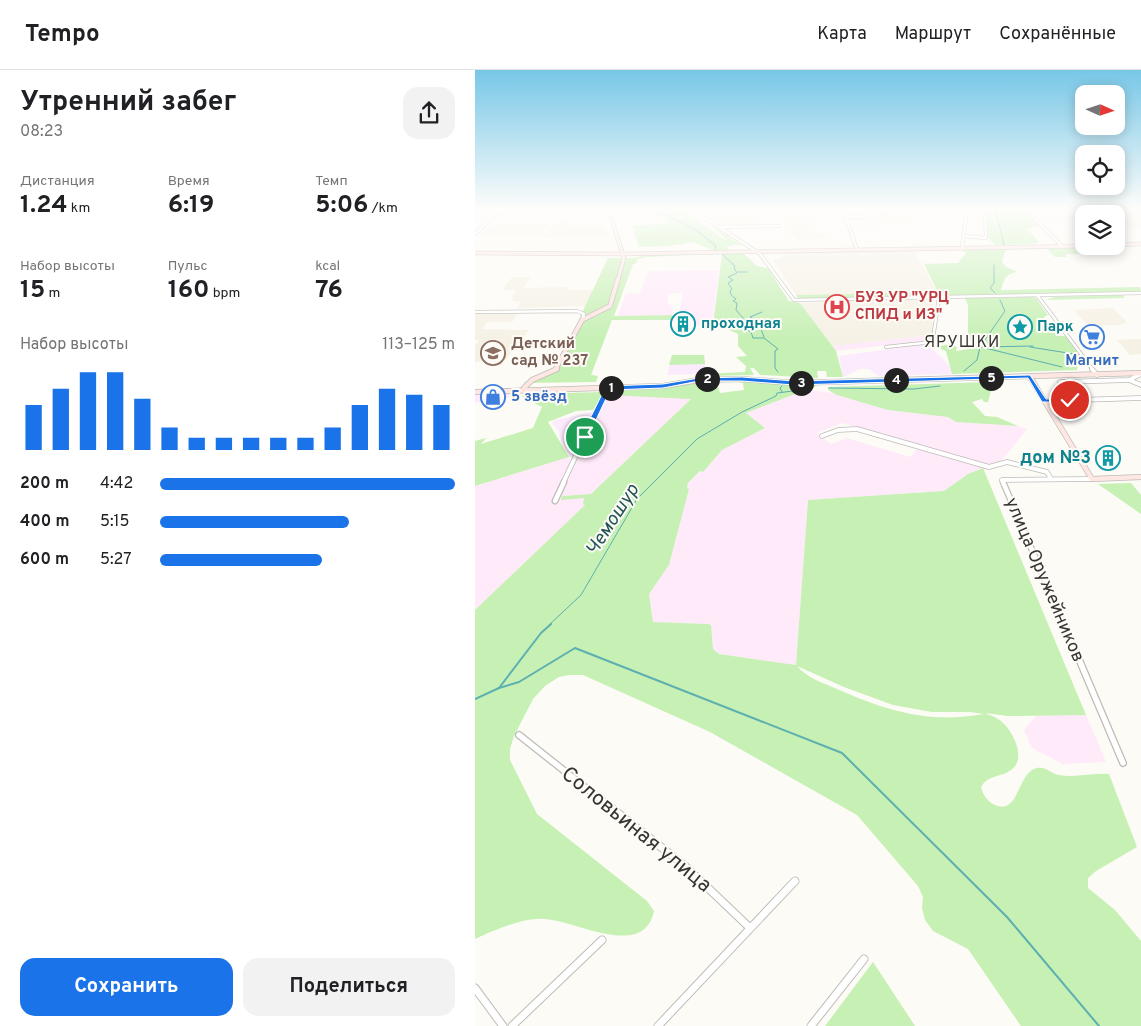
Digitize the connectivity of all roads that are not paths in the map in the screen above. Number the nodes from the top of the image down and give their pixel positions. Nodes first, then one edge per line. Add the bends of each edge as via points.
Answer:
1 (715, 253) edge
2 (757, 253) edge
3 (765, 253) edge
4 (475, 254) edge
5 (623, 254) junction
6 (760, 254) junction
7 (1141, 293) edge
8 (1037, 295) junction
9 (939, 297) junction
10 (475, 312) edge
11 (582, 320) junction
12 (886, 347) dead end
13 (1141, 374) edge
14 (1097, 375) junction
15 (1030, 377) junction
16 (1129, 380) junction
17 (1141, 385) edge
18 (524, 388) junction
19 (608, 388) junction
20 (567, 389) junction
21 (475, 390) edge
22 (1141, 398) edge
23 (1072, 400) junction
24 (1045, 401) junction
25 (822, 436) dead end
26 (1141, 477) edge
27 (1092, 479) junction
28 (1051, 480) junction
29 (555, 501) dead end
30 (519, 735) dead end
31 (1123, 763) dead end
32 (795, 881) dead end
33 (749, 927) junction
34 (602, 940) dead end
35 (864, 959) dead end
36 (475, 988) edge
37 (503, 1026) edge
38 (512, 1026) edge
39 (657, 1026) edge
40 (811, 1026) edge

1 - 5 main road
2 - 6 street
3 - 6 street
4 - 5 main road
5 - 11 main road via 610,306
6 - 9 street via 794,300
7 - 8 street
8 - 9 street
8 - 14 street
9 - 12 street via 933,339
10 - 11 street via 576,311 584,313
11 - 18 main road via 556,370 532,380
13 - 14 main road
13 - 16 street
14 - 15 main road
15 - 19 main road via 794,383 699,380 663,386
15 - 24 main road
16 - 17 street
16 - 23 street via 1060,382
18 - 20 main road
18 - 21 main road
19 - 20 main road
19 - 29 street
20 - 21 main road
22 - 23 street
23 - 24 street
24 - 27 main road
25 - 28 street via 838,430 857,429 989,467 1004,462 1047,472
26 - 27 main road
27 - 28 street, улица Оружейников
28 - 31 street, улица Оружейников via 1002,480
30 - 33 street, Соловьиная улица via 685,866
32 - 33 street
33 - 39 street
34 - 38 street
35 - 40 street
36 - 37 street

